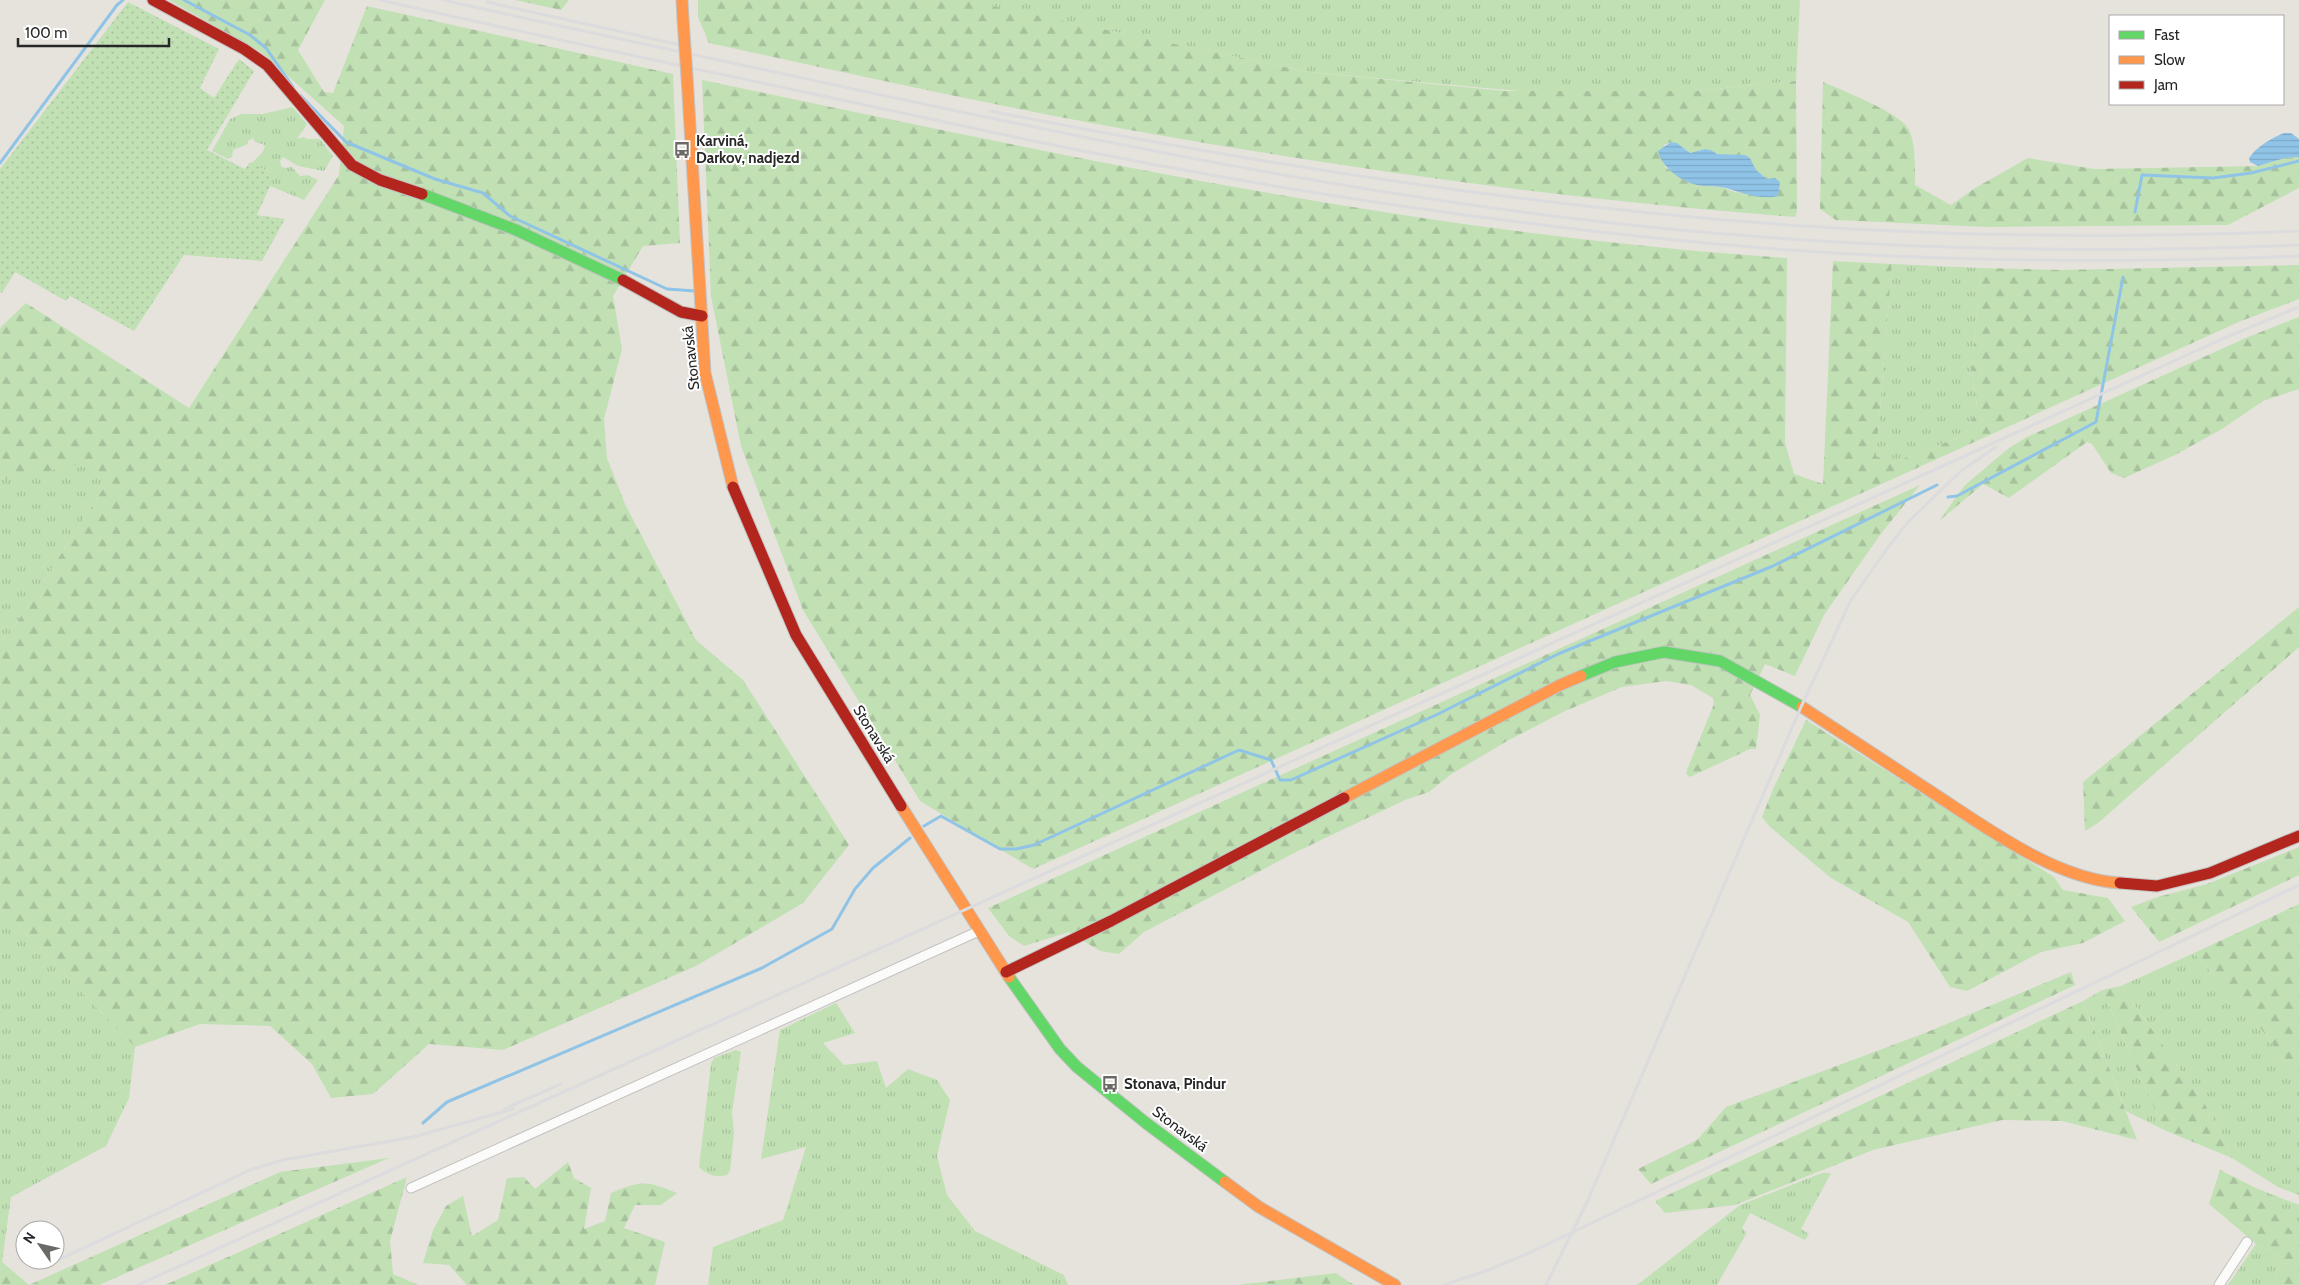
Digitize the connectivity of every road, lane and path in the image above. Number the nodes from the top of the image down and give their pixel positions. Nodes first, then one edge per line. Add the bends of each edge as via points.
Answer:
1 (153, 0) edge
2 (682, 0) edge
3 (702, 316) junction
4 (2299, 836) edge
5 (979, 931) junction
6 (1006, 972) junction
7 (411, 1188) dead end
8 (2247, 1242) dead end
9 (1395, 1285) edge
10 (2219, 1285) edge

1 - 3 street via 244,49 267,65 352,165 380,180 516,230 640,288 681,312
2 - 3 street, Stonavská, bridge
3 - 5 street, Stonavská via 705,373 734,490 792,626
4 - 6 street via 2210,873 2157,886 2099,882 2042,861 1787,697 1720,661 1664,652 1615,662 1560,685 1111,921
5 - 6 street, Stonavská
5 - 7 street
6 - 9 street, Stonavská via 1060,1049 1146,1123 1260,1207
8 - 10 street

